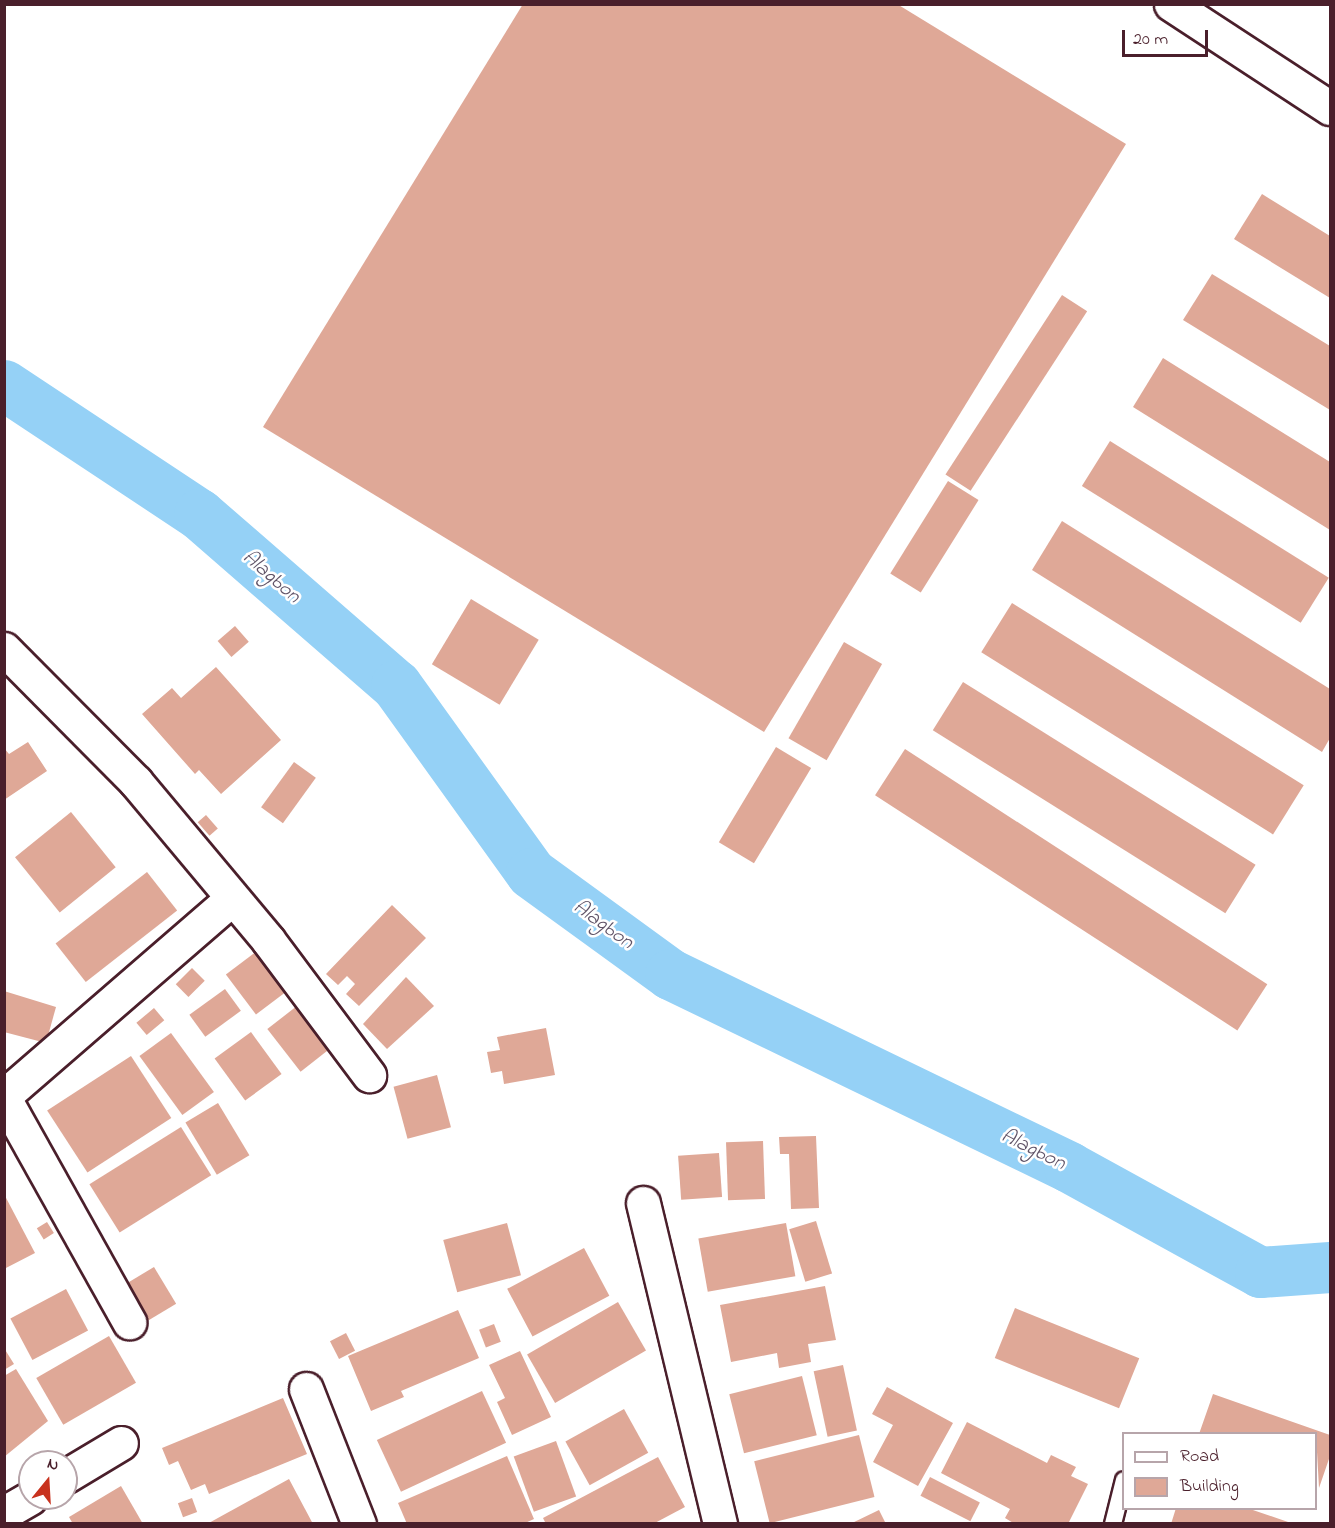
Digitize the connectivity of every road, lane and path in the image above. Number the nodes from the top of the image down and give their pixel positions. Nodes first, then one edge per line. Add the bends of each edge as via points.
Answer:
1 (1171, 4) edge
2 (1330, 108) edge
3 (4, 649) edge
4 (230, 900) junction
5 (369, 1075) dead end
6 (4, 1097) edge
7 (643, 1203) dead end
8 (129, 1322) dead end
9 (306, 1389) dead end
10 (121, 1443) dead end
11 (78, 1469) edge
12 (1122, 1488) edge
13 (18, 1505) edge
14 (4, 1513) edge
15 (359, 1524) edge
16 (720, 1524) edge
17 (1113, 1524) edge

1 - 2 street
3 - 4 street via 136,782
4 - 5 street via 268,940
4 - 6 street
6 - 8 street
7 - 16 street
9 - 15 street
10 - 11 street
12 - 17 lane
13 - 14 street

